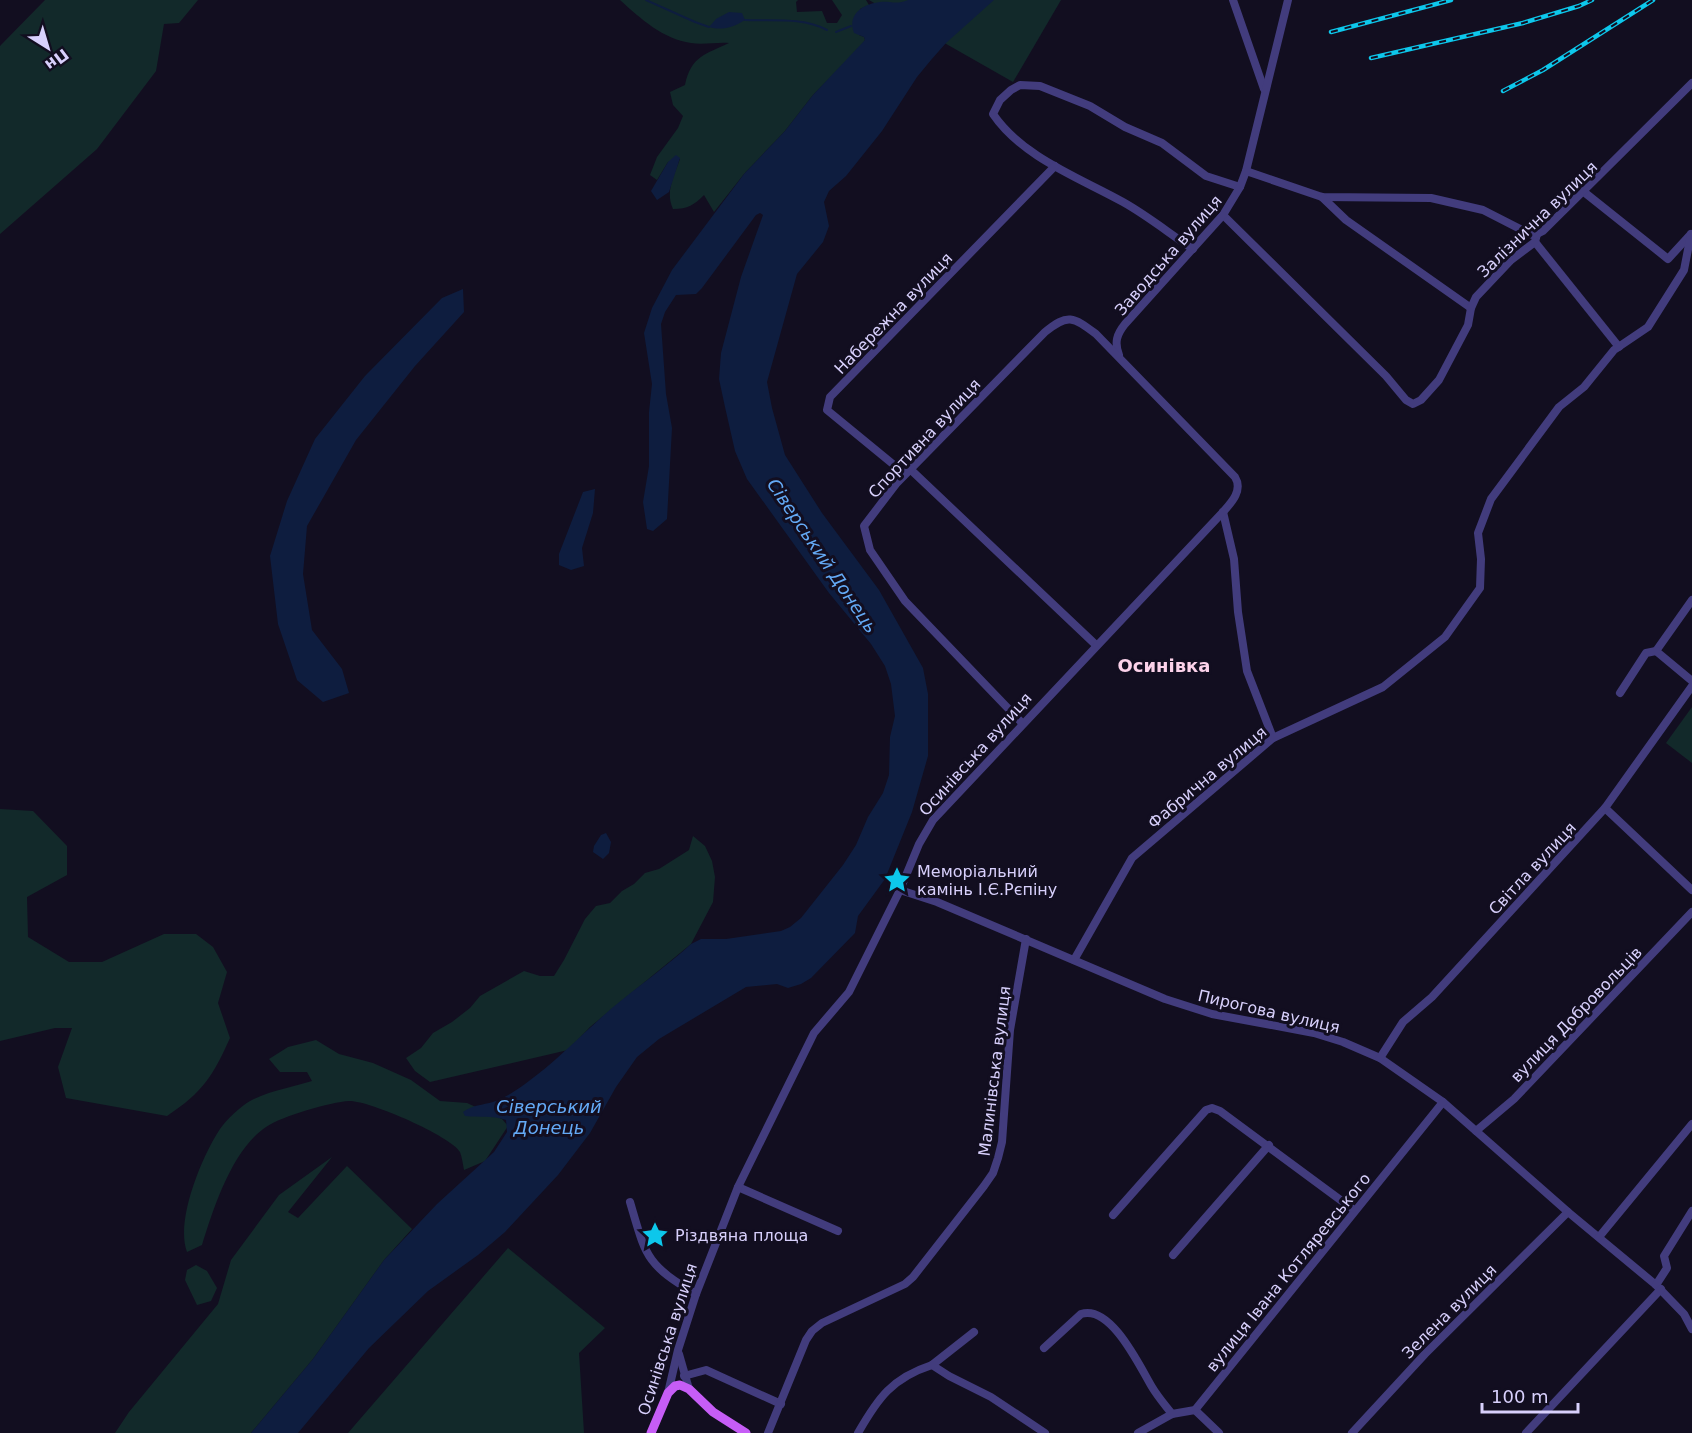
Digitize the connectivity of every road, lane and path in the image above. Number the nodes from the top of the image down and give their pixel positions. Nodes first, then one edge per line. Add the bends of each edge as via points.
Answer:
1 (1233, 0) edge
2 (1288, 0) edge
3 (1692, 83) edge
4 (1265, 91) junction
5 (1054, 166) junction
6 (1246, 171) junction
7 (1240, 187) junction
8 (1584, 192) junction
9 (1322, 197) junction
10 (1223, 215) junction
11 (1691, 234) edge
12 (1536, 238) junction
13 (1193, 249) junction
14 (1471, 308) junction
15 (1118, 333) junction
16 (1096, 334) junction
17 (1619, 347) junction
18 (1120, 358) junction
19 (908, 472) junction
20 (1235, 477) joint
21 (1223, 512) junction
22 (1692, 600) edge
23 (1096, 645) junction
24 (1656, 651) junction
25 (1692, 683) edge
26 (1620, 693) dead end
27 (1023, 724) junction
28 (1273, 738) junction
29 (1605, 808) junction
30 (900, 890) junction
31 (1692, 890) edge
32 (1692, 912) edge
33 (1026, 939) junction
34 (1074, 960) junction
35 (1380, 1058) junction
36 (1443, 1102) junction
37 (1692, 1124) edge
38 (1476, 1131) junction
39 (1269, 1145) junction
40 (738, 1187) junction
41 (630, 1202) dead end
42 (1354, 1210) junction
43 (1692, 1211) edge
44 (1568, 1212) junction
45 (1113, 1215) dead end
46 (838, 1231) dead end
47 (1599, 1237) junction
48 (1173, 1255) dead end
49 (1658, 1287) junction
50 (696, 1294) junction
51 (1692, 1329) edge
52 (974, 1332) dead end
53 (1044, 1348) dead end
54 (678, 1350) junction
55 (932, 1365) junction
56 (684, 1376) junction
57 (689, 1389) junction
58 (668, 1393) junction
59 (781, 1404) junction
60 (1195, 1410) junction
61 (1172, 1414) junction
62 (651, 1433) edge
63 (746, 1433) edge
64 (768, 1433) edge
65 (858, 1433) edge
66 (1046, 1433) edge
67 (1138, 1433) edge
68 (1219, 1433) edge
69 (1352, 1433) edge
70 (1526, 1433) edge

1 - 4 street
2 - 4 street, Заводська вулиця
3 - 8 street, Залізнична вулиця
4 - 6 street, Заводська вулиця
5 - 7 street via 1000,125 993,114 1000,100 1020,85 1040,86 1090,106 1161,142 1206,177
5 - 13 street via 1125,203
5 - 19 street, Набережна вулиця via 830,397 827,410
6 - 7 street, Заводська вулиця
6 - 9 street
7 - 10 street, Заводська вулиця
8 - 11 street via 1668,259
8 - 12 street, Залізнична вулиця
9 - 12 street via 1431,198 1483,210
9 - 14 street via 1346,220
10 - 13 street, Заводська вулиця
10 - 14 street, Залізнична вулиця via 1411,403 1420,400 1439,380 1467,325
11 - 17 street, Фабрична вулиця via 1684,270 1672,290 1648,327
12 - 14 street, Залізнична вулиця via 1476,297
12 - 17 street
13 - 15 street, Заводська вулиця
15 - 16 street
15 - 18 street, Заводська вулиця
16 - 18 street, Спортивна вулиця
16 - 19 street, Спортивна вулиця via 1072,319 1054,324
17 - 28 street, Фабрична вулиця via 1584,387 1559,407 1491,499 1478,533 1480,588 1445,637 1383,687
18 - 20 street, Спортивна вулиця
19 - 23 street, Набережна вулиця
19 - 27 street, Спортивна вулиця via 864,526 870,550 905,601
20 - 21 street, Осинівська вулиця via 1238,488
21 - 23 street, Осинівська вулиця
21 - 28 street via 1234,559 1247,671
22 - 24 street
23 - 27 street, Осинівська вулиця
24 - 25 street, Світла вулиця
24 - 26 street via 1646,652
25 - 29 street, Світла вулиця
27 - 30 street, Осинівська вулиця via 933,820
28 - 34 street, Фабрична вулиця via 1132,858
29 - 31 street
29 - 35 street, Світла вулиця via 1432,997 1403,1022
30 - 33 street, Пирогова вулиця
30 - 40 street, Осинівська вулиця via 849,992 814,1033
32 - 38 street, вулиця Добровольців via 1514,1099
33 - 34 street, Пирогова вулиця
33 - 59 street, Малинівська вулиця via 1010,1030 1002,1142 993,1173 905,1284 812,1330
34 - 35 street, Пирогова вулиця via 1165,999 1212,1014 1314,1033
35 - 36 street, Пирогова вулиця
36 - 38 street, Пирогова вулиця
36 - 42 street, вулиця Івана Котляревського
37 - 47 street
38 - 44 street, Пирогова вулиця
39 - 42 street
39 - 45 street via 1220,1111 1206,1110
39 - 48 street
40 - 46 street
40 - 50 street, Осинівська вулиця
41 - 50 street via 650,1259 670,1279
42 - 60 street, вулиця Івана Котляревського
43 - 49 street via 1664,1256 1667,1268
44 - 47 street, Пирогова вулиця
44 - 69 street, Зелена вулиця via 1425,1354
47 - 49 street, Пирогова вулиця
49 - 51 street, Пирогова вулиця via 1684,1314
49 - 70 street
50 - 54 street, Осинівська вулиця
52 - 55 street
53 - 61 street via 1081,1314 1095,1312 1132,1352
54 - 56 street
54 - 58 street, Осинівська вулиця
55 - 65 street via 888,1388
55 - 66 street
56 - 57 street
56 - 59 street via 706,1370
57 - 58 main road via 680,1385
57 - 63 main road via 712,1412
58 - 62 main road, Осинівська вулиця
59 - 64 street, Малинівська вулиця
60 - 61 street
60 - 68 street
61 - 67 street

